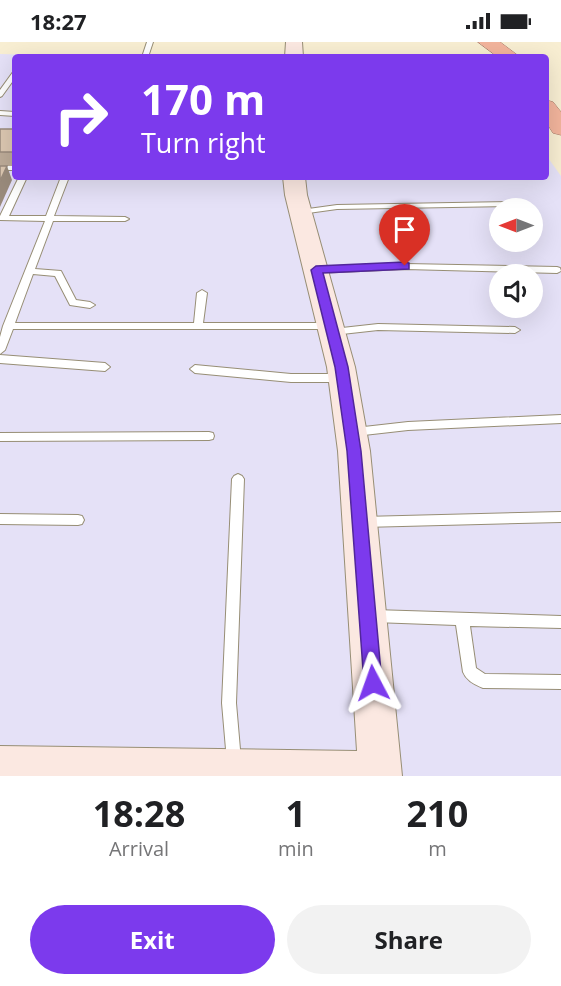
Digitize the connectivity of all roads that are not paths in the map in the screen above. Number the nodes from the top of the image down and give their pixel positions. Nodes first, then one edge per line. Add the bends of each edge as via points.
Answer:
1 (487, 42) edge
2 (506, 54) edge
3 (12, 77) edge
4 (0, 95) edge
5 (549, 110) edge
6 (561, 128) edge
7 (21, 180) edge
8 (64, 180) edge
9 (295, 180) edge
10 (489, 204) edge
11 (301, 212) junction
12 (2, 218) edge
13 (49, 219) junction
14 (125, 219) dead end
15 (316, 270) junction
16 (556, 270) dead end
17 (29, 271) junction
18 (202, 293) dead end
19 (90, 305) dead end
20 (8, 326) junction
21 (198, 327) junction
22 (332, 329) junction
23 (515, 330) dead end
24 (1, 345) edge
25 (0, 359) edge
26 (105, 367) dead end
27 (195, 369) dead end
28 (343, 378) junction
29 (561, 419) edge
30 (351, 433) junction
31 (209, 436) dead end
32 (0, 437) edge
33 (238, 479) dead end
34 (561, 517) edge
35 (0, 519) edge
36 (78, 520) dead end
37 (360, 522) junction
38 (368, 615) junction
39 (462, 619) junction
40 (561, 622) edge
41 (561, 682) edge
42 (0, 768) edge
43 (235, 771) junction
44 (123, 773) edge
45 (380, 774) edge

1 - 2 highway
3 - 4 lane
5 - 6 highway
7 - 12 lane
8 - 13 lane
9 - 11 street
10 - 11 lane via 337,207
11 - 15 street
12 - 13 lane
13 - 14 lane
13 - 17 lane
15 - 16 lane via 368,266
15 - 22 street
17 - 19 lane via 58,273 74,303
17 - 20 lane
18 - 21 lane
20 - 21 lane
20 - 24 lane
21 - 22 lane
22 - 23 lane
22 - 28 street
25 - 26 lane
27 - 28 lane via 291,378
28 - 30 street
29 - 30 lane via 408,426
30 - 37 street
31 - 32 lane
33 - 43 lane via 229,703
34 - 37 lane
35 - 36 lane
37 - 38 street
38 - 39 lane
38 - 45 street
39 - 40 lane
39 - 41 lane via 470,672 483,681
42 - 44 street
43 - 44 street
43 - 45 street

